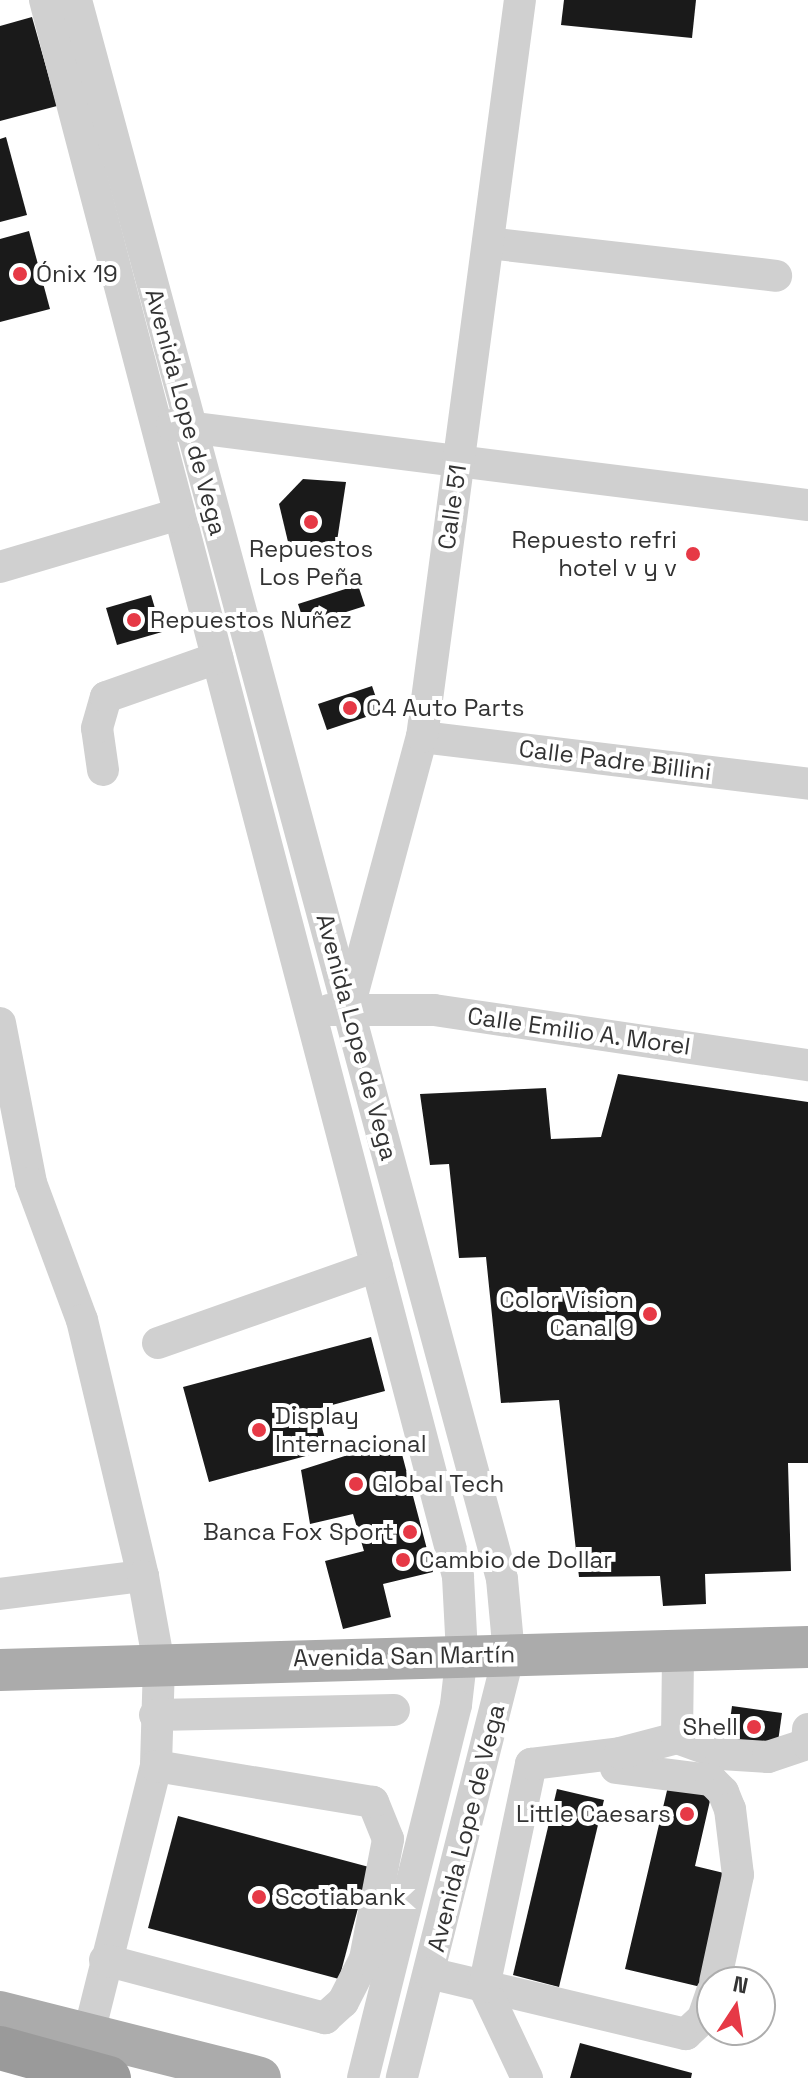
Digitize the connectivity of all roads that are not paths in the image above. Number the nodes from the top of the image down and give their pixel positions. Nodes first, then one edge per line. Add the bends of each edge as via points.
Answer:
1 (45, 0) edge
2 (76, 0) edge
3 (520, 0) edge
4 (488, 243) junction
5 (776, 276) dead end
6 (189, 425) junction
7 (156, 426) junction
8 (458, 460) junction
9 (808, 505) edge
10 (179, 514) junction
11 (0, 567) edge
12 (217, 658) junction
13 (422, 737) junction
14 (103, 770) dead end
15 (808, 784) edge
16 (349, 1006) junction
17 (310, 1013) junction
18 (0, 1023) edge
19 (808, 1065) edge
20 (377, 1266) junction
21 (158, 1343) dead end
22 (143, 1576) junction
23 (0, 1594) edge
24 (808, 1647) edge
25 (678, 1650) junction
26 (462, 1653) junction
27 (509, 1654) junction
28 (808, 1662) edge
29 (159, 1664) junction
30 (0, 1670) edge
31 (394, 1710) dead end
32 (155, 1715) junction
33 (808, 1729) edge
34 (677, 1738) junction
35 (485, 1751) junction
36 (531, 1764) junction
37 (156, 1766) junction
38 (616, 1768) dead end
39 (388, 1839) junction
40 (420, 1848) junction
41 (105, 1960) junction
42 (718, 1966) edge
43 (429, 1973) junction
44 (484, 1987) junction
45 (696, 2025) edge
46 (8, 2026) edge
47 (89, 2032) junction
48 (109, 2078) edge
49 (167, 2078) edge
50 (260, 2078) edge
51 (363, 2078) edge
52 (402, 2078) edge
53 (527, 2078) edge

1 - 7 street, Avenida Lope de Vega
2 - 6 street, Avenida Lope de Vega
3 - 4 street, Calle 51
4 - 5 street
4 - 8 street, Calle 51
6 - 7 street
6 - 8 street
6 - 16 street, Avenida Lope de Vega
7 - 10 street, Avenida Lope de Vega
8 - 9 street
8 - 13 street, Calle 51
10 - 11 street
10 - 12 street, Avenida Lope de Vega
12 - 14 street via 106,697 97,728
12 - 17 street, Avenida Lope de Vega
13 - 15 street, Calle Padre Billini
13 - 16 street, Calle 51
16 - 17 street, Calle Emilio A. Morel
16 - 19 street, Calle Emilio A. Morel via 434,1010
16 - 27 street, Avenida Lope de Vega via 502,1579
17 - 20 street, Avenida Lope de Vega
18 - 22 street via 31,1183 82,1320
20 - 21 street
20 - 26 street, Avenida Lope de Vega via 458,1577
22 - 23 street
22 - 29 street
24 - 25 main road, Avenida San Martín
24 - 28 street
25 - 27 main road, Avenida San Martín
25 - 34 street
26 - 27 main road, Avenida San Martín
26 - 29 main road, Avenida San Martín
26 - 40 street, Avenida Lope de Vega via 456,1705
27 - 35 street, Avenida Lope de Vega
29 - 30 main road, Avenida San Martín
29 - 32 street
31 - 32 street
32 - 37 street
33 - 34 street via 807,1744 768,1757 721,1754
34 - 36 street via 620,1753
35 - 36 street
35 - 43 street, Avenida Lope de Vega
36 - 44 street
37 - 39 street via 373,1802
37 - 41 street
38 - 42 street via 711,1780 723,1792 738,1875
39 - 40 street
39 - 41 street via 365,1959 343,2002 325,2018
40 - 51 street, Avenida Lope de Vega
41 - 47 street
43 - 44 street
43 - 52 street, Avenida Lope de Vega
44 - 45 street via 686,2034
44 - 53 street
46 - 47 main road
46 - 48 highway
46 - 49 main road via 62,2049
47 - 50 main road

